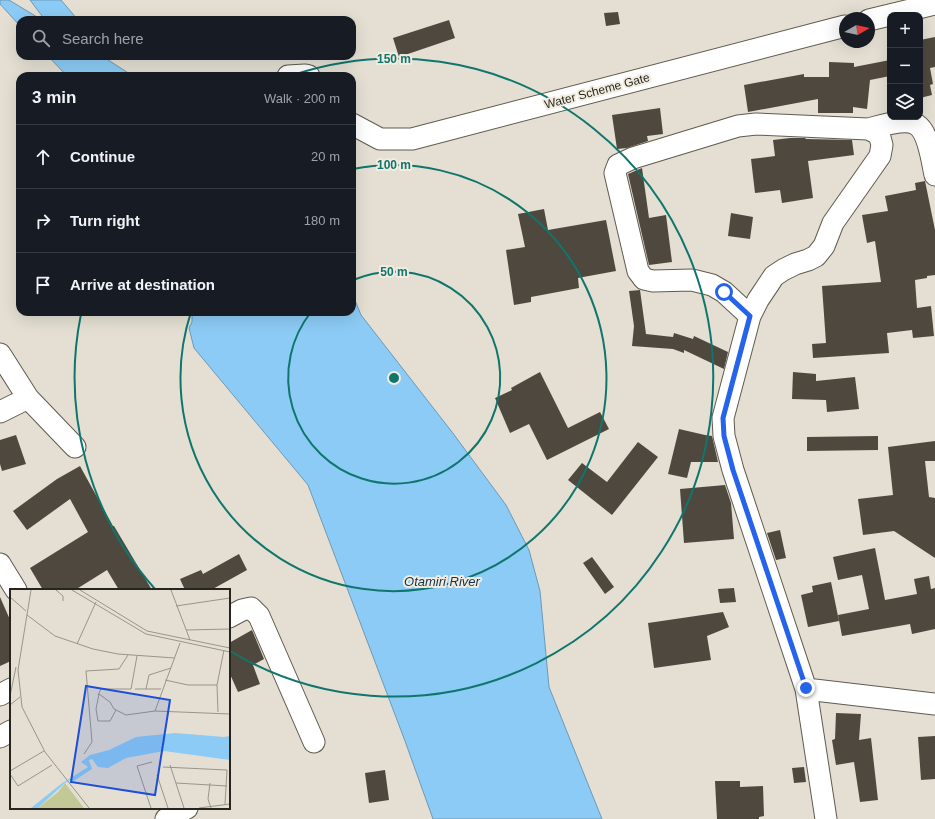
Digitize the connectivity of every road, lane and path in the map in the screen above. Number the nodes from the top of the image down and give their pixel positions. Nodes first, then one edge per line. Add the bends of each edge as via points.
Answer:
1 (935, 4) edge
2 (875, 19) edge
3 (839, 28) edge
4 (356, 126) edge
5 (868, 129) junction
6 (935, 175) edge
7 (750, 316) junction
8 (0, 354) edge
9 (28, 398) junction
10 (0, 412) edge
11 (74, 447) dead end
12 (0, 564) edge
13 (15, 589) edge
14 (230, 616) edge
15 (806, 688) junction
16 (10, 690) edge
17 (0, 695) edge
18 (935, 704) edge
19 (10, 732) edge
20 (0, 737) edge
21 (314, 742) dead end
22 (185, 809) edge
23 (166, 819) edge
24 (826, 819) edge

1 - 2 street
3 - 4 street, Water Scheme Gate via 412,139 380,139
5 - 6 street via 893,123 907,122 917,125 924,133
5 - 7 street via 879,134 882,146 880,156 833,223 824,246 816,256 774,276
5 - 7 street via 756,124 738,126 633,158 618,165 615,174 638,271 644,279 692,280 712,285 724,292
7 - 15 street via 723,418 724,436
8 - 9 street
9 - 10 street
9 - 11 street
12 - 13 street
14 - 21 street via 252,608 259,616
15 - 18 street
15 - 24 street
16 - 17 street
19 - 20 street
22 - 23 street

